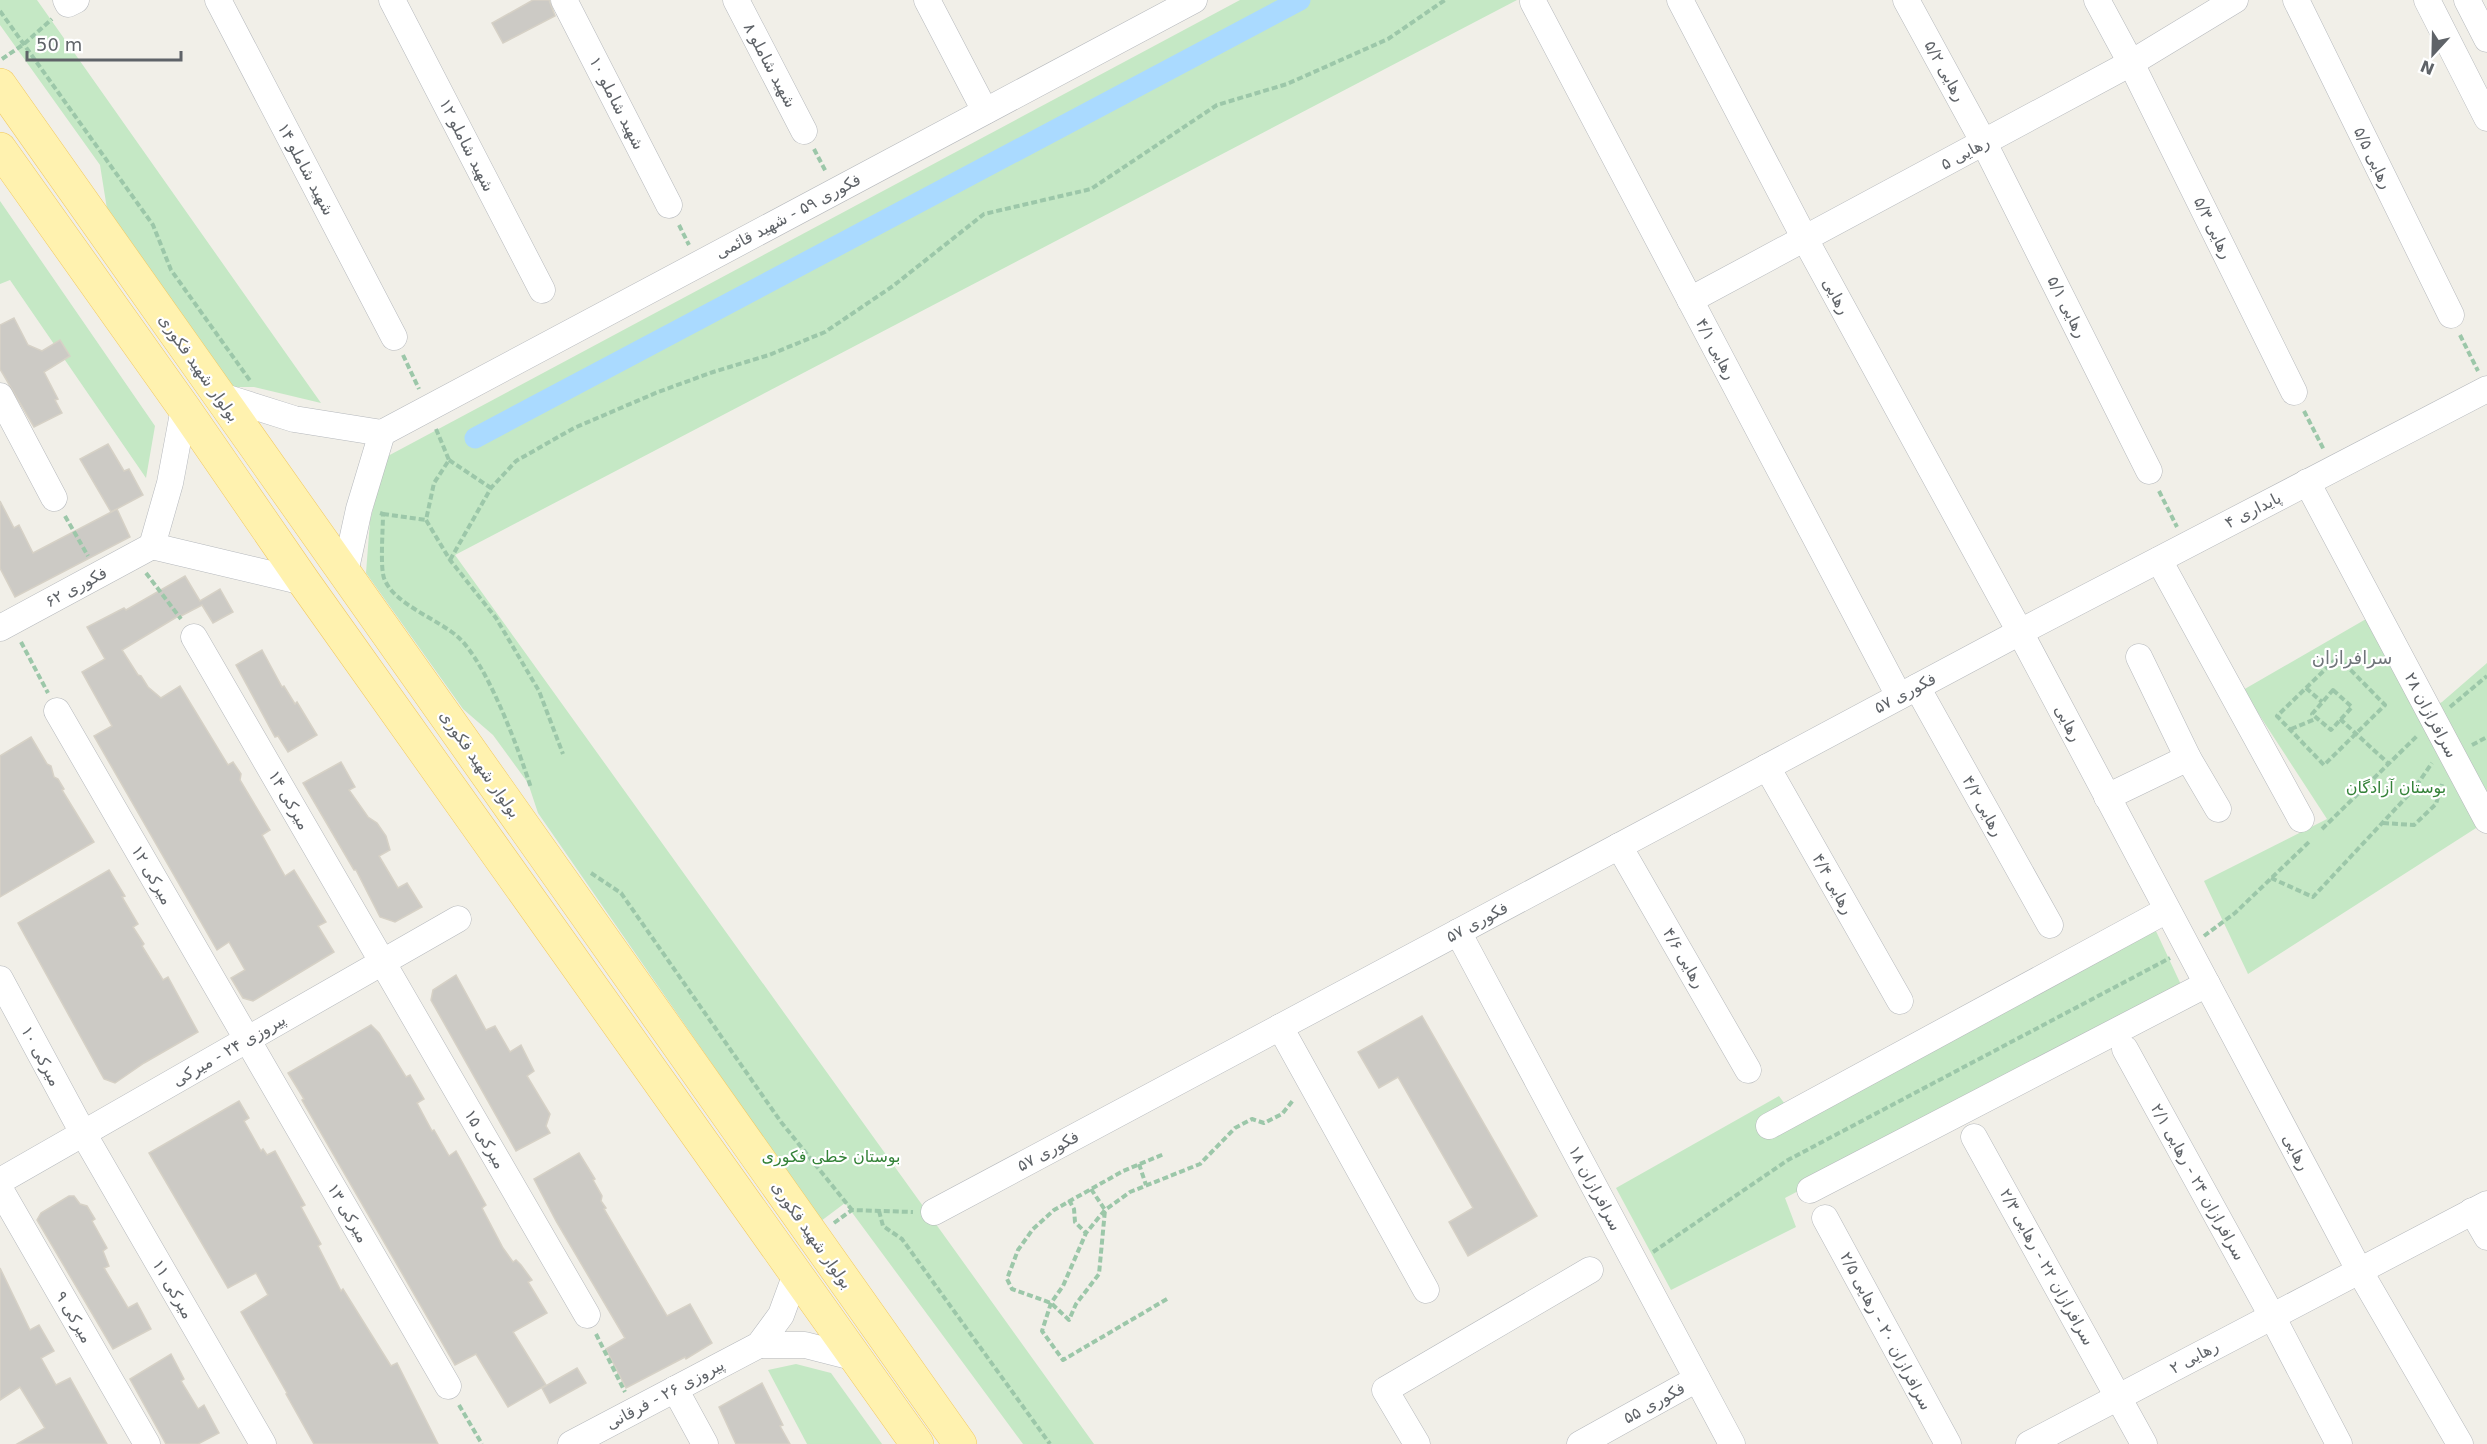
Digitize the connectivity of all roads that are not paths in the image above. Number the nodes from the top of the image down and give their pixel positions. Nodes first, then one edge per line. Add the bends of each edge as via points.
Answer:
1 (218, 0) edge
2 (392, 0) edge
3 (564, 0) edge
4 (736, 0) edge
5 (927, 0) edge
6 (1194, 0) edge
7 (1680, 0) edge
8 (1906, 0) edge
9 (2097, 0) edge
10 (2235, 0) edge
11 (2296, 0) edge
12 (2427, 0) edge
13 (2467, 0) edge
14 (1533, 2) dead end
15 (2487, 39) edge
16 (2131, 63) junction
17 (0, 85) edge
18 (985, 111) junction
19 (2487, 118) edge
20 (804, 131) road end
21 (1984, 142) junction
22 (0, 149) edge
23 (669, 205) road end
24 (1805, 239) junction
25 (542, 290) dead end
26 (1690, 300) junction
27 (2451, 315) road end
28 (394, 337) road end
29 (2487, 389) edge
30 (2294, 392) road end
31 (218, 395) junction
32 (0, 396) edge
33 (184, 408) junction
34 (382, 433) junction
35 (2149, 471) road end
36 (2307, 482) junction
37 (54, 498) road end
38 (143, 551) junction
39 (2159, 560) junction
40 (345, 573) junction
41 (304, 582) junction
42 (5, 625) edge
43 (2020, 632) junction
44 (194, 637) road end
45 (2139, 657) dead end
46 (1908, 692) junction
47 (57, 711) road end
48 (2188, 758) junction
49 (1767, 767) junction
50 (2107, 797) junction
51 (2218, 809) dead end
52 (2301, 819) dead end
53 (2487, 820) edge
54 (1619, 846) junction
55 (2168, 910) junction
56 (458, 919) dead end
57 (2049, 925) dead end
58 (1458, 932) junction
59 (383, 962) junction
60 (0, 979) edge
61 (2207, 984) junction
62 (1900, 1001) dead end
63 (1280, 1027) junction
64 (247, 1040) junction
65 (2125, 1049) dead end
66 (1748, 1070) dead end
67 (1769, 1126) dead end
68 (82, 1133) junction
69 (1974, 1137) dead end
70 (0, 1181) edge
71 (0, 1189) edge
72 (1810, 1190) dead end
73 (2480, 1208) edge
74 (934, 1212) road end
75 (1825, 1218) dead end
76 (2487, 1237) edge
77 (1590, 1270) dead end
78 (2359, 1270) junction
79 (796, 1274) junction
80 (1426, 1290) dead end
81 (587, 1315) road end
82 (2272, 1316) junction
83 (759, 1345) junction
84 (856, 1358) junction
85 (1697, 1379) junction
86 (448, 1386) road end
87 (675, 1389) junction
88 (2119, 1396) junction
89 (147, 1444) edge
90 (263, 1444) edge
91 (571, 1444) edge
92 (705, 1444) edge
93 (916, 1444) edge
94 (960, 1444) edge
95 (1417, 1444) edge
96 (1580, 1444) edge
97 (1732, 1444) edge
98 (1948, 1444) edge
99 (2029, 1444) edge
100 (2144, 1444) edge
101 (2338, 1444) edge
102 (2460, 1444) edge

1 - 28 street, شهید شاملو ۱۴
2 - 25 street, شهید شاملو ۱۲
3 - 23 street, شهید شاملو ۱۰
4 - 20 street, شهید شاملو ۸
5 - 18 street
6 - 18 street, فکوری ۵۹ - شهید قائمی
7 - 24 street, رهایی
8 - 21 street, رهایی ۵/۲
9 - 16 street, رهایی ۵/۳
10 - 16 street, رهایی ۵
11 - 27 street, رهایی ۵/۵
12 - 19 street
13 - 15 street
14 - 26 street, رهایی ۴/۱
16 - 21 street, رهایی ۵
16 - 30 street, رهایی ۵/۳
17 - 31 main road, بولوار شهید فکوری
18 - 34 street, فکوری ۵۹ - شهید قائمی
21 - 24 street, رهایی ۵
21 - 35 street, رهایی ۵/۱
22 - 33 main road
24 - 26 street, رهایی ۵
24 - 43 street, رهایی
26 - 46 street, رهایی ۴/۱
29 - 36 street, پایداری ۴
31 - 34 street via 294,419
31 - 40 main road, بولوار شهید فکوری
32 - 37 street
33 - 38 street via 170,483
33 - 41 main road
34 - 40 street via 371,511
36 - 39 street, پایداری ۴
36 - 53 street, سرافرازان ۲۸
38 - 41 street
38 - 42 street, فکوری ۶۲
39 - 43 street, پایداری ۴
39 - 52 street
40 - 94 main road, بولوار شهید فکوری
41 - 79 main road
43 - 46 street, فکوری ۵۷
43 - 50 street, رهایی
44 - 59 street, میرکی ۱۴
45 - 48 street
46 - 49 street, فکوری ۵۷
46 - 57 street, رهایی ۴/۲
47 - 64 street, میرکی ۱۲
48 - 50 street
48 - 51 street
49 - 54 street, فکوری ۵۷
49 - 62 street, رهایی ۴/۴
50 - 55 street, رهایی
54 - 58 street, فکوری ۵۷
54 - 66 street, رهایی ۴/۶
55 - 61 street, رهایی
55 - 67 street
56 - 59 street, پیروزی ۲۴ - میرکی
58 - 63 street, فکوری ۵۷
58 - 85 street, سرافرازان ۱۸
59 - 64 street, پیروزی ۲۴ - میرکی
59 - 81 street, میرکی ۱۵
60 - 68 street, میرکی ۱۰
61 - 72 street
61 - 78 street, رهایی
63 - 74 street, فکوری ۵۷
63 - 80 street
64 - 68 street, پیروزی ۲۴ - میرکی
64 - 86 street, میرکی ۱۳
65 - 82 street, سرافرازان ۲۴ - رهایی ۲/۱
68 - 70 street, پیروزی ۲۴ - میرکی
68 - 90 street, میرکی ۱۱
69 - 88 street, سرافرازان ۲۲ - رهایی ۲/۳
71 - 89 street, میرکی ۹
73 - 76 street
73 - 78 street, رهایی ۲
75 - 98 street, سرافرازان ۲۰ - رهایی ۲/۵
77 - 95 street via 1385,1390
78 - 82 street, رهایی ۲
78 - 102 street, رهایی
79 - 83 street via 781,1314
79 - 84 main road
82 - 88 street, رهایی ۲
82 - 101 street, سرافرازان ۲۴ - رهایی ۲/۱
83 - 84 street via 805,1345
83 - 87 street, پیروزی ۲۶ - فرقانی
84 - 93 main road
85 - 96 street, فکوری ۵۵
85 - 97 street, سرافرازان ۱۸
87 - 91 street, پیروزی ۲۶ - فرقانی
87 - 92 street
88 - 99 street, رهایی ۲
88 - 100 street, سرافرازان ۲۲ - رهایی ۲/۳

